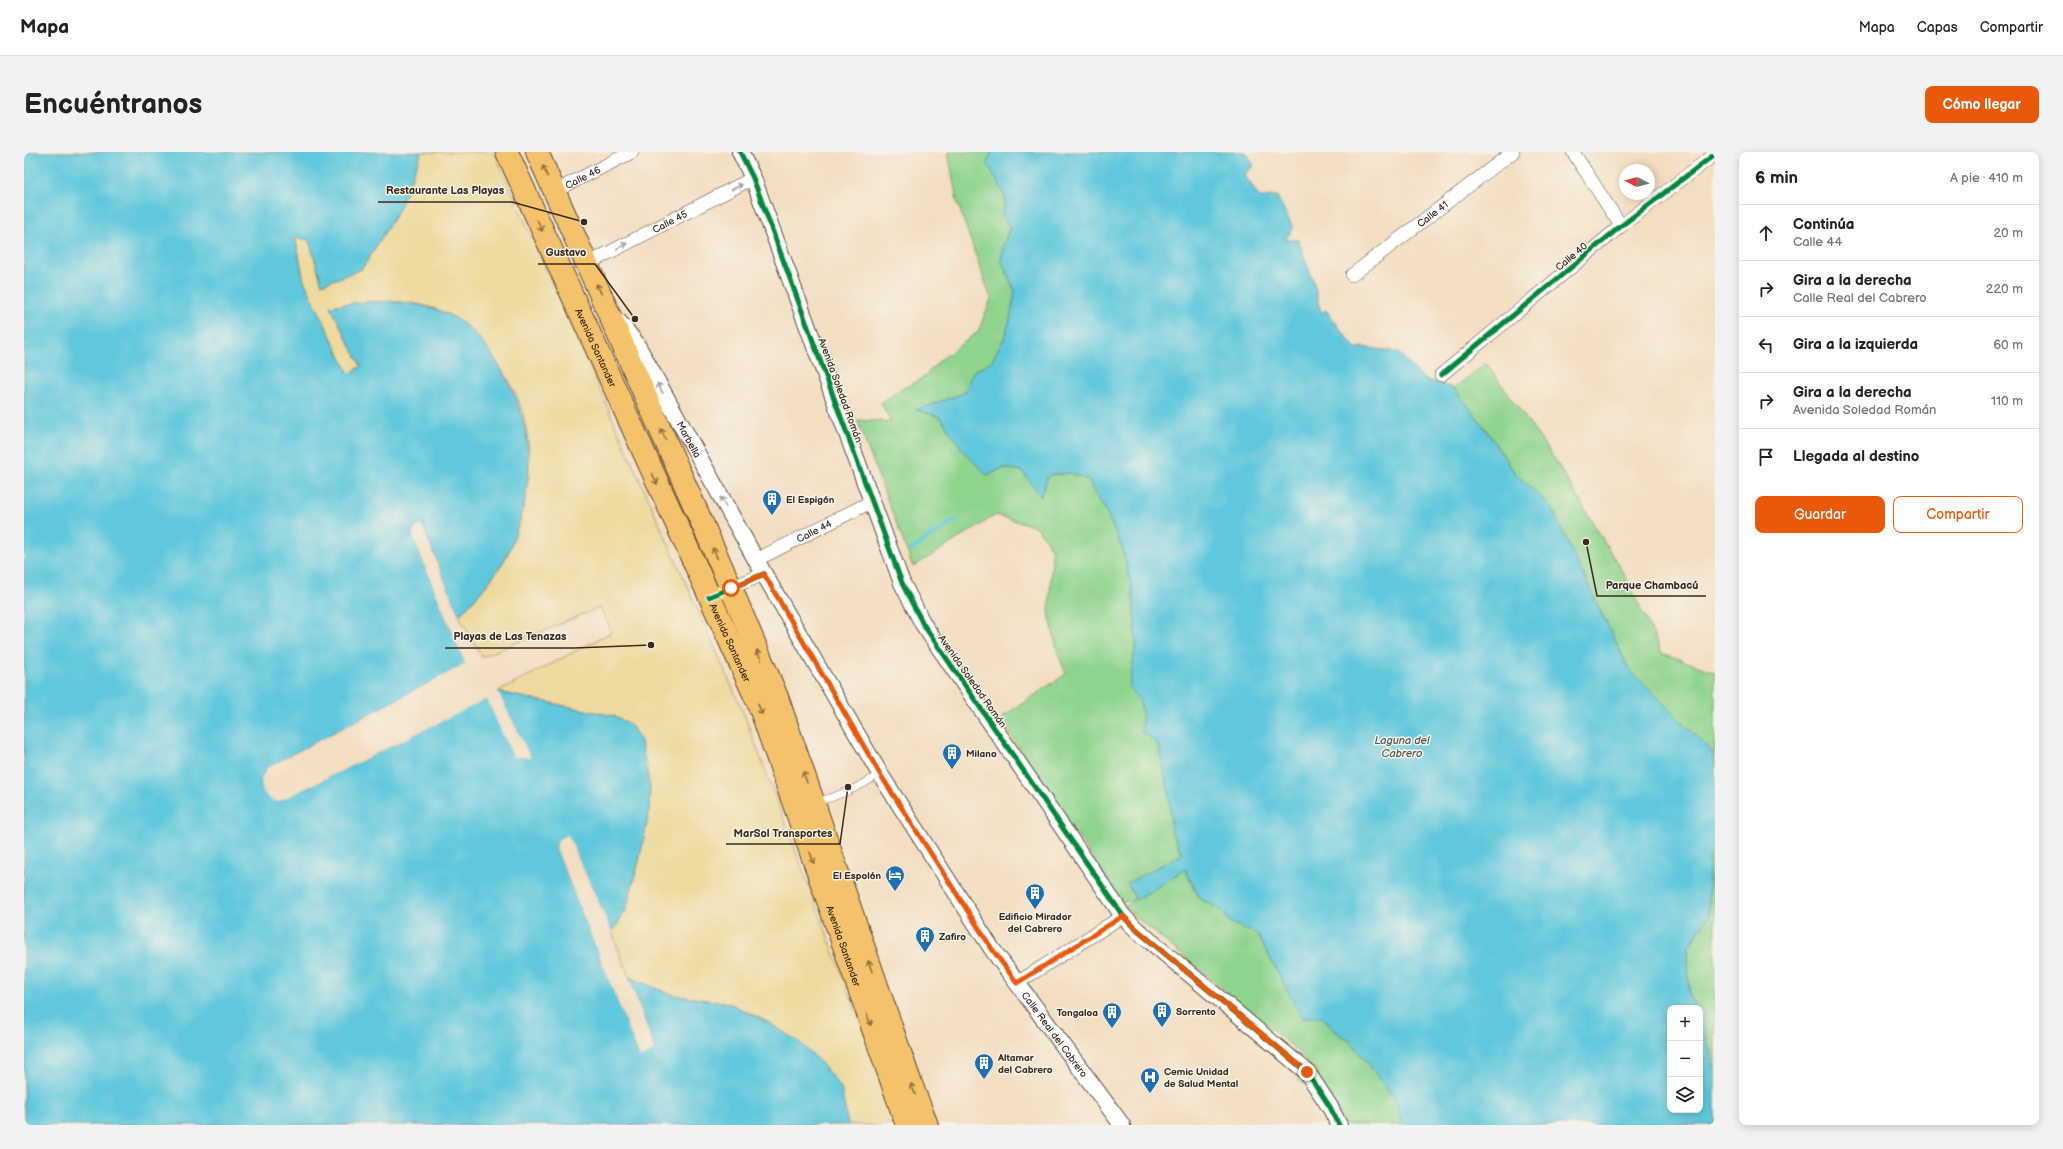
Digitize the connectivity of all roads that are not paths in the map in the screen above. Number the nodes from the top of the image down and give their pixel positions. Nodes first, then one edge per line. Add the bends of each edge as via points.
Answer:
1 (507, 152) edge
2 (537, 152) edge
3 (632, 152) edge
4 (740, 152) edge
5 (1512, 152) edge
6 (1573, 152) edge
7 (1715, 154) edge
8 (753, 178) junction
9 (555, 191) junction
10 (1621, 226) junction
11 (587, 264) junction
12 (1352, 275) dead end
13 (608, 309) junction
14 (1441, 375) dead end
15 (873, 501) junction
16 (760, 567) junction
17 (731, 588) junction
18 (709, 597) junction
19 (880, 774) junction
20 (814, 803) junction
21 (1123, 916) junction
22 (1017, 983) junction
23 (907, 1125) edge
24 (927, 1125) edge
25 (1122, 1125) edge
26 (1339, 1125) edge

1 -> 18 highway, Avenida Santander
9 -> 2 highway, Avenida Santander
3 - 9 street, Calle 46
4 - 8 street, Avenida Soledad Román
5 - 12 street, Calle 41
6 - 10 street
7 - 10 street, Calle 40
11 -> 8 street, Calle 45
8 - 15 street, Avenida Soledad Román
9 - 11 highway, Avenida Santander
10 - 14 street, Calle 40
13 -> 11 highway, Avenida Santander
16 -> 13 street, Marbella via 636,343
17 -> 13 highway, Avenida Santander
15 - 16 street, Calle 44
15 - 21 street, Avenida Soledad Román via 902,584 923,624
16 - 17 street, Calle 44
16 - 19 street, Calle Real del Cabrero
17 - 18 street, Calle 44
20 -> 17 highway, Avenida Santander via 777,698
18 -> 23 highway, Avenida Santander via 759,706
19 - 20 lane via 835,797
19 - 22 street, Calle Real del Cabrero via 992,949
24 -> 20 highway, Avenida Santander
21 - 22 street
21 - 26 street, Avenida Soledad Román via 1307,1072
22 - 25 street, Calle Real del Cabrero

